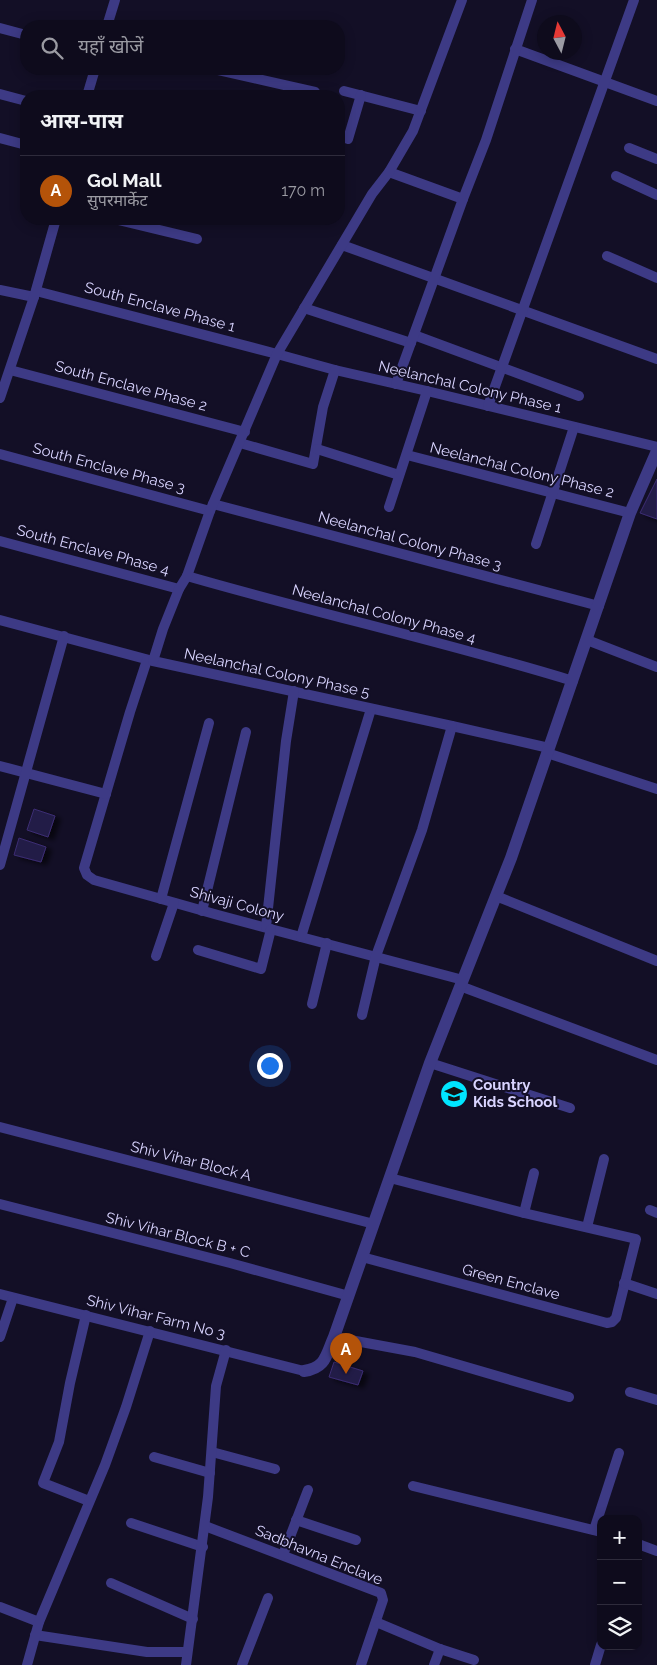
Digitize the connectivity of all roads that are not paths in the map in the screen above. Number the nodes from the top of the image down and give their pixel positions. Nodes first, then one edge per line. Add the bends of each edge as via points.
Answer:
1 (115, 0) edge
2 (462, 0) edge
3 (532, 0) edge
4 (634, 0) edge
5 (109, 20) edge
6 (0, 28) edge
7 (20, 33) edge
8 (515, 49) junction
9 (93, 75) edge
10 (240, 75) edge
11 (604, 81) junction
12 (89, 90) edge
13 (306, 90) edge
14 (345, 91) edge
15 (0, 94) edge
16 (361, 95) junction
17 (20, 99) edge
18 (657, 101) edge
19 (421, 112) junction
20 (0, 138) edge
21 (348, 139) dead end
22 (20, 143) edge
23 (629, 148) dead end
24 (657, 159) edge
25 (388, 172) junction
26 (616, 176) dead end
27 (657, 195) edge
28 (463, 199) junction
29 (54, 225) edge
30 (138, 225) edge
31 (197, 240) dead end
32 (342, 245) junction
33 (607, 256) dead end
34 (657, 278) edge
35 (435, 279) junction
36 (0, 290) edge
37 (35, 294) junction
38 (304, 308) junction
39 (522, 310) junction
40 (413, 339) junction
41 (277, 354) junction
42 (657, 359) edge
43 (502, 368) junction
44 (10, 370) junction
45 (335, 370) junction
46 (396, 384) junction
47 (1, 391) edge
48 (427, 391) junction
49 (579, 396) dead end
50 (488, 406) junction
51 (574, 427) junction
52 (244, 432) junction
53 (240, 443) junction
54 (657, 447) edge
55 (317, 449) junction
56 (657, 451) edge
57 (0, 454) edge
58 (407, 455) junction
59 (400, 475) junction
60 (553, 494) junction
61 (212, 507) junction
62 (389, 507) dead end
63 (630, 513) junction
64 (0, 541) edge
65 (536, 544) dead end
66 (187, 576) junction
67 (179, 589) junction
68 (599, 606) junction
69 (0, 620) edge
70 (64, 636) junction
71 (587, 640) junction
72 (150, 660) junction
73 (657, 667) edge
74 (573, 681) junction
75 (294, 691) junction
76 (370, 709) junction
77 (208, 723) dead end
78 (452, 726) junction
79 (246, 732) dead end
80 (548, 750) junction
81 (0, 766) edge
82 (25, 772) junction
83 (657, 789) edge
84 (106, 794) junction
85 (0, 865) edge
86 (496, 896) junction
87 (161, 899) junction
88 (174, 902) junction
89 (202, 910) junction
90 (268, 928) junction
91 (301, 937) junction
92 (327, 943) junction
93 (198, 950) dead end
94 (156, 956) dead end
95 (376, 956) junction
96 (657, 961) edge
97 (462, 983) junction
98 (312, 1004) dead end
99 (362, 1015) dead end
100 (657, 1060) edge
101 (430, 1063) junction
102 (570, 1108) dead end
103 (0, 1127) edge
104 (604, 1159) dead end
105 (534, 1173) dead end
106 (390, 1178) junction
107 (0, 1204) edge
108 (524, 1213) junction
109 (374, 1224) junction
110 (587, 1227) junction
111 (362, 1257) junction
112 (624, 1283) junction
113 (0, 1294) edge
114 (657, 1294) edge
115 (348, 1296) junction
116 (13, 1298) junction
117 (86, 1315) junction
118 (150, 1331) junction
119 (0, 1337) edge
120 (334, 1337) junction
121 (226, 1350) junction
122 (304, 1371) joint
123 (630, 1392) dead end
124 (568, 1397) dead end
125 (657, 1400) edge
126 (212, 1452) junction
127 (619, 1453) dead end
128 (154, 1457) dead end
129 (275, 1469) dead end
130 (210, 1473) junction
131 (412, 1486) dead end
132 (308, 1490) dead end
133 (89, 1501) junction
134 (602, 1515) edge
135 (296, 1520) junction
136 (131, 1523) dead end
137 (205, 1526) junction
138 (597, 1531) edge
139 (356, 1540) dead end
140 (642, 1546) edge
141 (202, 1547) junction
142 (657, 1551) edge
143 (283, 1555) junction
144 (111, 1583) dead end
145 (268, 1598) dead end
146 (0, 1607) edge
147 (193, 1619) junction
148 (38, 1622) junction
149 (376, 1622) junction
150 (35, 1635) junction
151 (440, 1648) junction
152 (600, 1650) edge
153 (188, 1652) junction
154 (474, 1660) dead end
155 (27, 1665) edge
156 (186, 1665) edge
157 (242, 1665) edge
158 (361, 1665) edge
159 (434, 1665) edge
160 (595, 1665) edge

1 - 5 street
2 - 19 street, Shivaji Colony
3 - 8 street
4 - 11 street
6 - 7 street
8 - 11 street
8 - 28 street
9 - 12 street
10 - 13 street
11 - 18 street
11 - 39 street
14 - 16 street
15 - 17 street
16 - 19 street
16 - 21 street
19 - 25 street, Shivaji Colony
20 - 22 street
23 - 24 street
25 - 28 street
25 - 32 street, Shivaji Colony
26 - 27 street
28 - 35 street
29 - 37 street
30 - 31 street
32 - 35 street
32 - 38 street, Shivaji Colony
33 - 34 street
35 - 39 street
35 - 40 street
36 - 37 street, South Enclave Phase 1
37 - 41 street, South Enclave Phase 1
37 - 44 street
38 - 40 street
38 - 41 street, Shivaji Colony
39 - 42 street
39 - 43 street
40 - 43 street
40 - 46 street
41 - 45 street, Neelanchal Colony Phase 1
41 - 52 street, Shivaji Colony
43 - 49 street
43 - 50 street
44 - 47 street
44 - 52 street, South Enclave Phase 2
45 - 46 street, Neelanchal Colony Phase 1
45 - 55 street via 323,406
46 - 48 street, Neelanchal Colony Phase 1
48 - 50 street, Neelanchal Colony Phase 1
48 - 58 street
50 - 51 street, Neelanchal Colony Phase 1
51 - 54 street, Neelanchal Colony Phase 1
51 - 60 street
52 - 53 street, Shivaji Colony
53 - 55 street via 313,464
53 - 61 street, Shivaji Colony
55 - 59 street
56 - 63 street
57 - 61 street, South Enclave Phase 3
58 - 59 street
58 - 60 street, Neelanchal Colony Phase 2
59 - 62 street
60 - 63 street, Neelanchal Colony Phase 2
60 - 65 street
61 - 66 street, Shivaji Colony
61 - 68 street, Neelanchal Colony Phase 3
63 - 68 street
64 - 67 street, South Enclave Phase 4
66 - 67 street, Shivaji Colony
66 - 74 street, Neelanchal Colony Phase 4
67 - 72 street, Shivaji Colony
68 - 71 street
69 - 70 street, Neelanchal Colony Phase 5
70 - 72 street, Neelanchal Colony Phase 5
70 - 82 street
71 - 73 street
71 - 74 street
72 - 75 street, Neelanchal Colony Phase 5
72 - 84 street, Shivaji Colony via 130,712
74 - 80 street
75 - 76 street, Neelanchal Colony Phase 5
75 - 90 street
76 - 78 street, Neelanchal Colony Phase 5
76 - 91 street
77 - 87 street
78 - 80 street, Neelanchal Colony Phase 5
78 - 95 street via 422,830
79 - 89 street
80 - 83 street, Neelanchal Colony Phase 5
80 - 86 street
81 - 82 street
82 - 84 street
82 - 85 street
84 - 87 street, Shivaji Colony via 84,868 87,875 94,880
86 - 96 street
86 - 97 street
87 - 88 street, Shivaji Colony
88 - 89 street, Shivaji Colony
88 - 94 street
89 - 90 street, Shivaji Colony
90 - 91 street, Shivaji Colony
90 - 93 street via 261,968
91 - 92 street, Shivaji Colony
92 - 95 street, Shivaji Colony
92 - 98 street
95 - 97 street, Shivaji Colony
95 - 99 street
97 - 100 street, Shivaji Colony
97 - 101 street
101 - 102 street
101 - 106 street
103 - 109 street, Shiv Vihar Block A
104 - 110 street
105 - 108 street
106 - 108 street
106 - 109 street
107 - 115 street, Shiv Vihar Block B + C
108 - 110 street
109 - 111 street
110 - 112 street, Green Enclave via 636,1239
111 - 112 street, Green Enclave via 607,1323 616,1318
111 - 115 street
112 - 114 street
113 - 116 street, Shiv Vihar Farm No 3
115 - 120 street
116 - 117 street, Shiv Vihar Farm No 3
116 - 119 street
117 - 118 street, Shiv Vihar Farm No 3
117 - 133 street via 59,1442 43,1483
118 - 121 street, Shiv Vihar Farm No 3
118 - 133 street via 126,1407
120 - 122 street via 322,1364 315,1370
120 - 124 street via 415,1352
121 - 122 street, Shiv Vihar Farm No 3
121 - 126 street via 216,1386
123 - 125 street
126 - 129 street
126 - 130 street
127 - 134 street
128 - 130 street
130 - 137 street
131 - 138 street
132 - 135 street
133 - 148 street
135 - 139 street
135 - 143 street
136 - 141 street
137 - 141 street
137 - 143 street, Sadbhavna Enclave
140 - 142 street
141 - 147 street
143 - 149 street, Sadbhavna Enclave via 381,1593 383,1600
144 - 147 street
145 - 157 street
146 - 148 street
147 - 153 street
148 - 150 street
149 - 151 street
149 - 158 street, Sadbhavna Enclave
150 - 153 street via 147,1652
150 - 155 street
151 - 154 street
151 - 159 street
152 - 160 street
153 - 156 street

